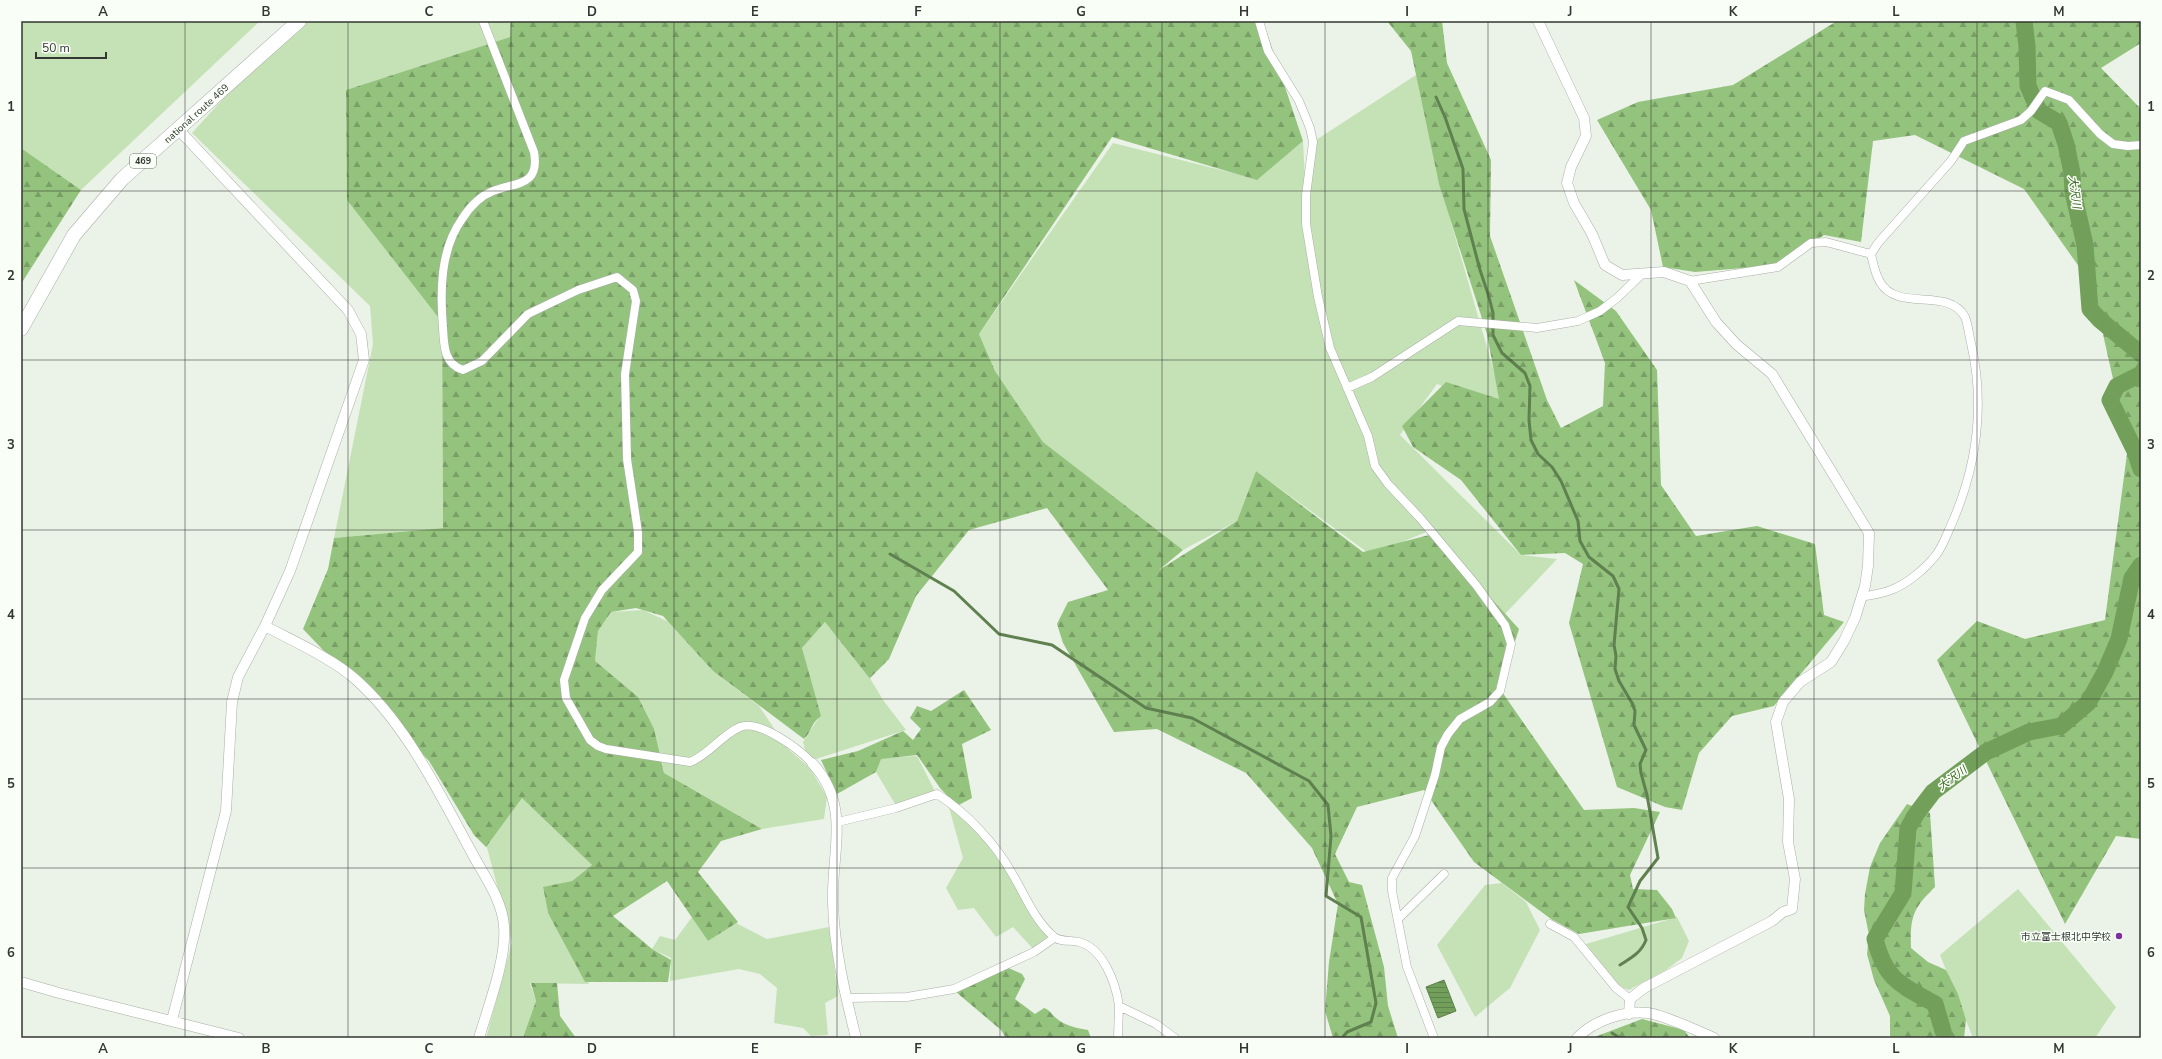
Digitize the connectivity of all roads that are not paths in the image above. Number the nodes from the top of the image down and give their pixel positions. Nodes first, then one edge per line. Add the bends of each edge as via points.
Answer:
1 (299, 21) edge
2 (483, 21) edge
3 (1259, 21) edge
4 (1538, 21) edge
5 (178, 129) junction
6 (2141, 145) edge
7 (1871, 254) junction
8 (1643, 273) junction
9 (1690, 281) junction
10 (21, 329) edge
11 (1347, 388) junction
12 (1861, 597) junction
13 (265, 626) junction
14 (812, 763) joint
15 (838, 822) junction
16 (1444, 874) dead end
17 (1398, 919) junction
18 (1550, 924) dead end
19 (1054, 938) junction
20 (21, 982) edge
21 (846, 998) junction
22 (1630, 999) junction
23 (1119, 1006) junction
24 (1630, 1014) junction
25 (172, 1020) junction
26 (239, 1038) edge
27 (479, 1038) edge
28 (856, 1038) edge
29 (1118, 1038) edge
30 (1175, 1038) edge
31 (1434, 1038) edge
32 (1577, 1038) edge
33 (1714, 1038) edge

1 - 5 highway, national route 469 / 469
2 - 14 street via 536,162 529,179 493,191 478,200 452,235 441,295 444,349 450,363 463,370 471,368 528,314 578,290 617,277 633,290 636,301 625,374 627,459 638,532 638,552 602,590 585,618 566,673 566,698 590,740 606,749 690,762 700,758 740,727 750,725 761,727
3 - 11 street via 1268,51 1299,101 1313,142 1306,195 1306,224 1330,348
4 - 8 street via 1584,118 1586,136 1567,182 1574,203 1592,234 1605,265 1622,275
5 - 10 highway, national route 469 / 469 via 122,179 74,235
5 - 13 street via 348,310 361,334 364,360 351,400 290,571
6 - 7 street via 2113,144 2100,134 2069,100 2045,91 2021,120 1964,141 1951,160
7 - 9 street via 1826,242 1811,243 1778,267
7 - 12 street via 1881,283 1897,296 1946,302 1958,306 1965,318 1974,357 1979,416 1972,463 1959,507 1943,545 1925,567 1891,590
8 - 9 street via 1664,272
8 - 11 street via 1600,311 1578,321 1537,328 1458,321 1372,378
9 - 12 street via 1716,322 1736,344 1772,374 1860,516 1870,540 1868,566
11 - 17 street via 1368,436 1375,466 1476,585 1505,625 1511,644 1500,692 1490,702 1460,719 1441,747 1416,836 1392,878
12 - 22 street via 1846,636 1831,662 1800,682 1783,702 1776,722 1789,799 1788,842 1795,879 1792,909 1644,988
13 - 25 street via 238,677 232,702 226,811
13 - 27 street via 353,677 377,700 398,726 501,906 504,928 501,959
14 - 15 street via 822,773 832,796
15 - 19 street via 896,808 937,794 957,806 995,845 1033,913
15 - 21 street via 833,902
16 - 17 street
17 - 31 street via 1407,967
18 - 22 street via 1574,937 1616,988
19 - 21 street via 1034,952 954,989 907,997
19 - 23 street via 1090,946 1114,982
20 - 25 street
21 - 28 street
22 - 24 street
23 - 29 street
23 - 30 street via 1156,1024
24 - 32 street via 1594,1024
24 - 33 street via 1648,1013
25 - 26 street

